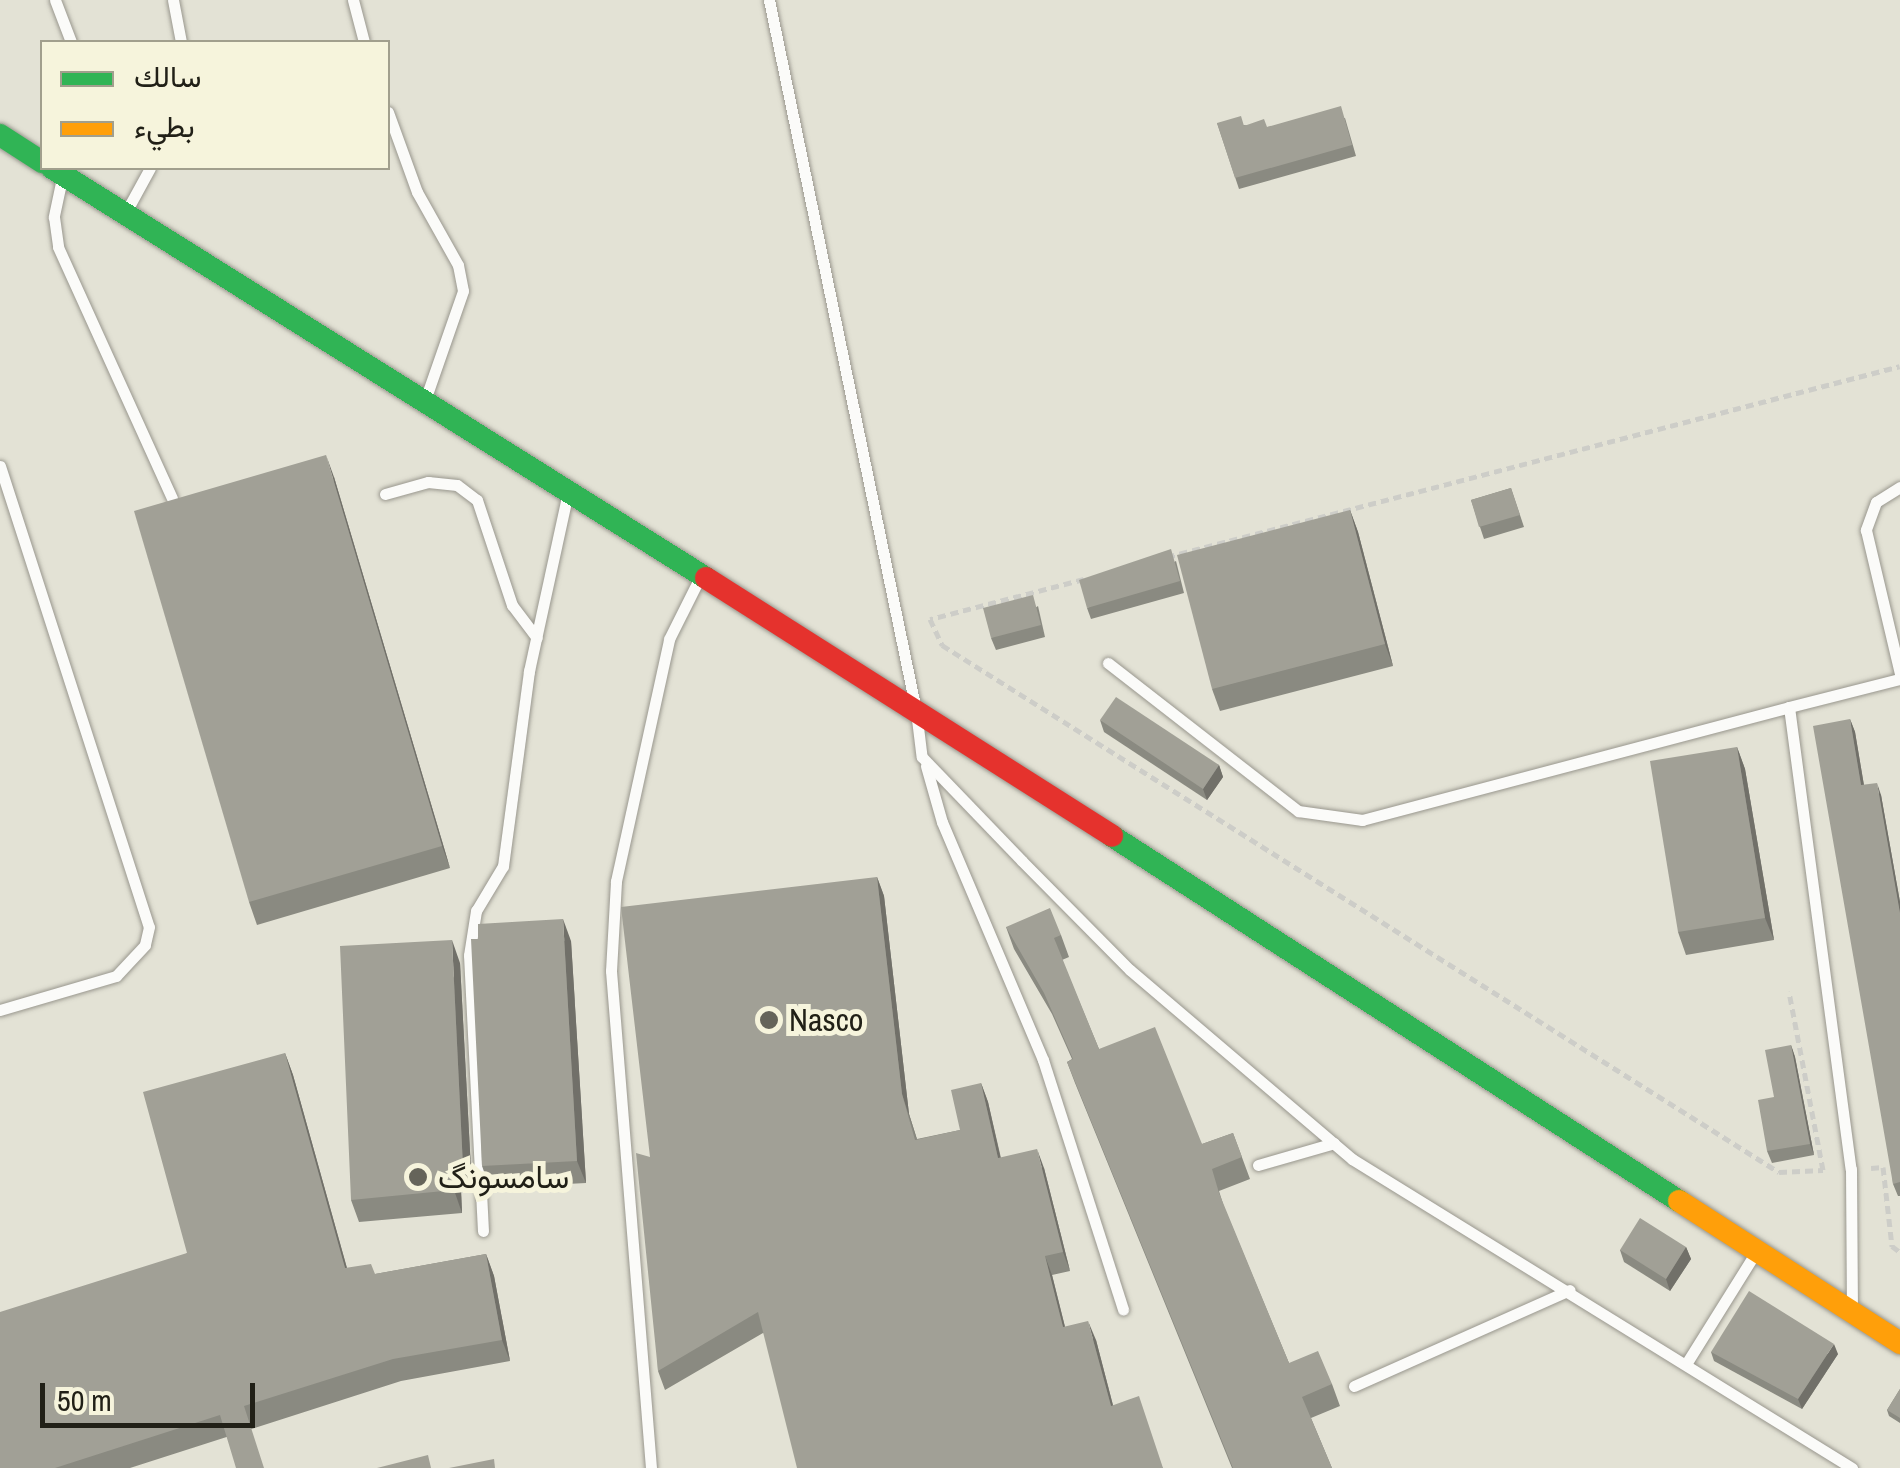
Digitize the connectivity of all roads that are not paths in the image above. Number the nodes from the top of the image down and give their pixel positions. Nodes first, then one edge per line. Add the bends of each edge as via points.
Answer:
1 (56, 0) edge
2 (173, 0) edge
3 (353, 0) edge
4 (769, 0) edge
5 (70, 40) edge
6 (182, 40) edge
7 (363, 40) edge
8 (390, 118) edge
9 (0, 135) edge
10 (40, 159) edge
11 (56, 170) edge
12 (59, 170) edge
13 (149, 170) edge
14 (125, 213) junction
15 (424, 401) junction
16 (0, 466) edge
17 (1900, 487) edge
18 (568, 492) junction
19 (386, 494) dead end
20 (172, 498) edge
21 (701, 575) junction
22 (537, 638) junction
23 (1108, 663) dead end
24 (1900, 676) edge
25 (1788, 707) junction
26 (916, 710) junction
27 (922, 757) junction
28 (0, 1010) edge
29 (1334, 1144) junction
30 (1258, 1165) dead end
31 (483, 1231) dead end
32 (1756, 1251) junction
33 (1570, 1290) junction
34 (1123, 1309) dead end
35 (1852, 1312) junction
36 (1900, 1343) edge
37 (1686, 1364) junction
38 (1354, 1386) dead end
39 (651, 1468) edge
40 (1852, 1468) edge

1 - 5 lane
2 - 6 lane
3 - 7 lane
4 - 26 lane
8 - 15 lane via 417,192 458,265 463,291
9 - 10 street
11 - 20 lane via 58,247
12 - 14 street
13 - 14 lane
14 - 15 street
15 - 18 street
16 - 28 lane via 149,926 145,945 116,976
17 - 24 lane via 1876,502 1866,530
18 - 21 street
18 - 22 lane
19 - 22 lane via 428,482 457,484 477,500 512,606
21 - 26 street
21 - 39 lane via 669,640 616,881 613,935
22 - 31 lane via 503,866 476,911 469,955
23 - 25 lane via 1298,812 1362,820
24 - 25 lane
25 - 35 lane via 1851,1169
26 - 27 lane
26 - 32 street
27 - 29 lane via 1130,970
27 - 34 lane via 942,822 1043,1060
29 - 30 lane
29 - 33 lane
32 - 35 street
32 - 37 lane
33 - 37 lane
33 - 38 lane
35 - 36 street
37 - 40 lane

